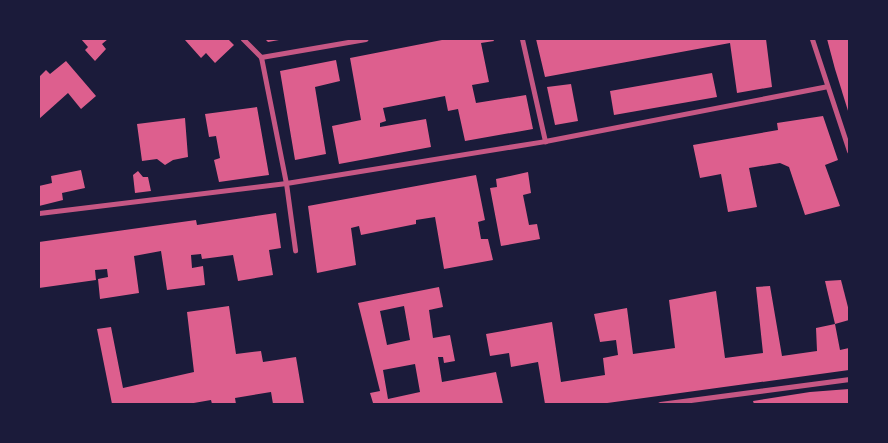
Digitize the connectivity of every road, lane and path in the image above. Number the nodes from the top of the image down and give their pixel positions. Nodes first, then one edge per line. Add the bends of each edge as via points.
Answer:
1 (242, 39) edge
2 (365, 39) edge
3 (522, 39) edge
4 (812, 39) edge
5 (261, 58) junction
6 (827, 86) junction
7 (545, 141) junction
8 (849, 151) edge
9 (286, 183) junction
10 (39, 212) edge
11 (295, 250) dead end
12 (849, 379) edge
13 (660, 404) edge

1 - 5 street
2 - 5 street
3 - 7 street
4 - 6 street
5 - 9 street
6 - 7 street
6 - 8 street
7 - 9 street
9 - 10 street
9 - 11 street
12 - 13 street

